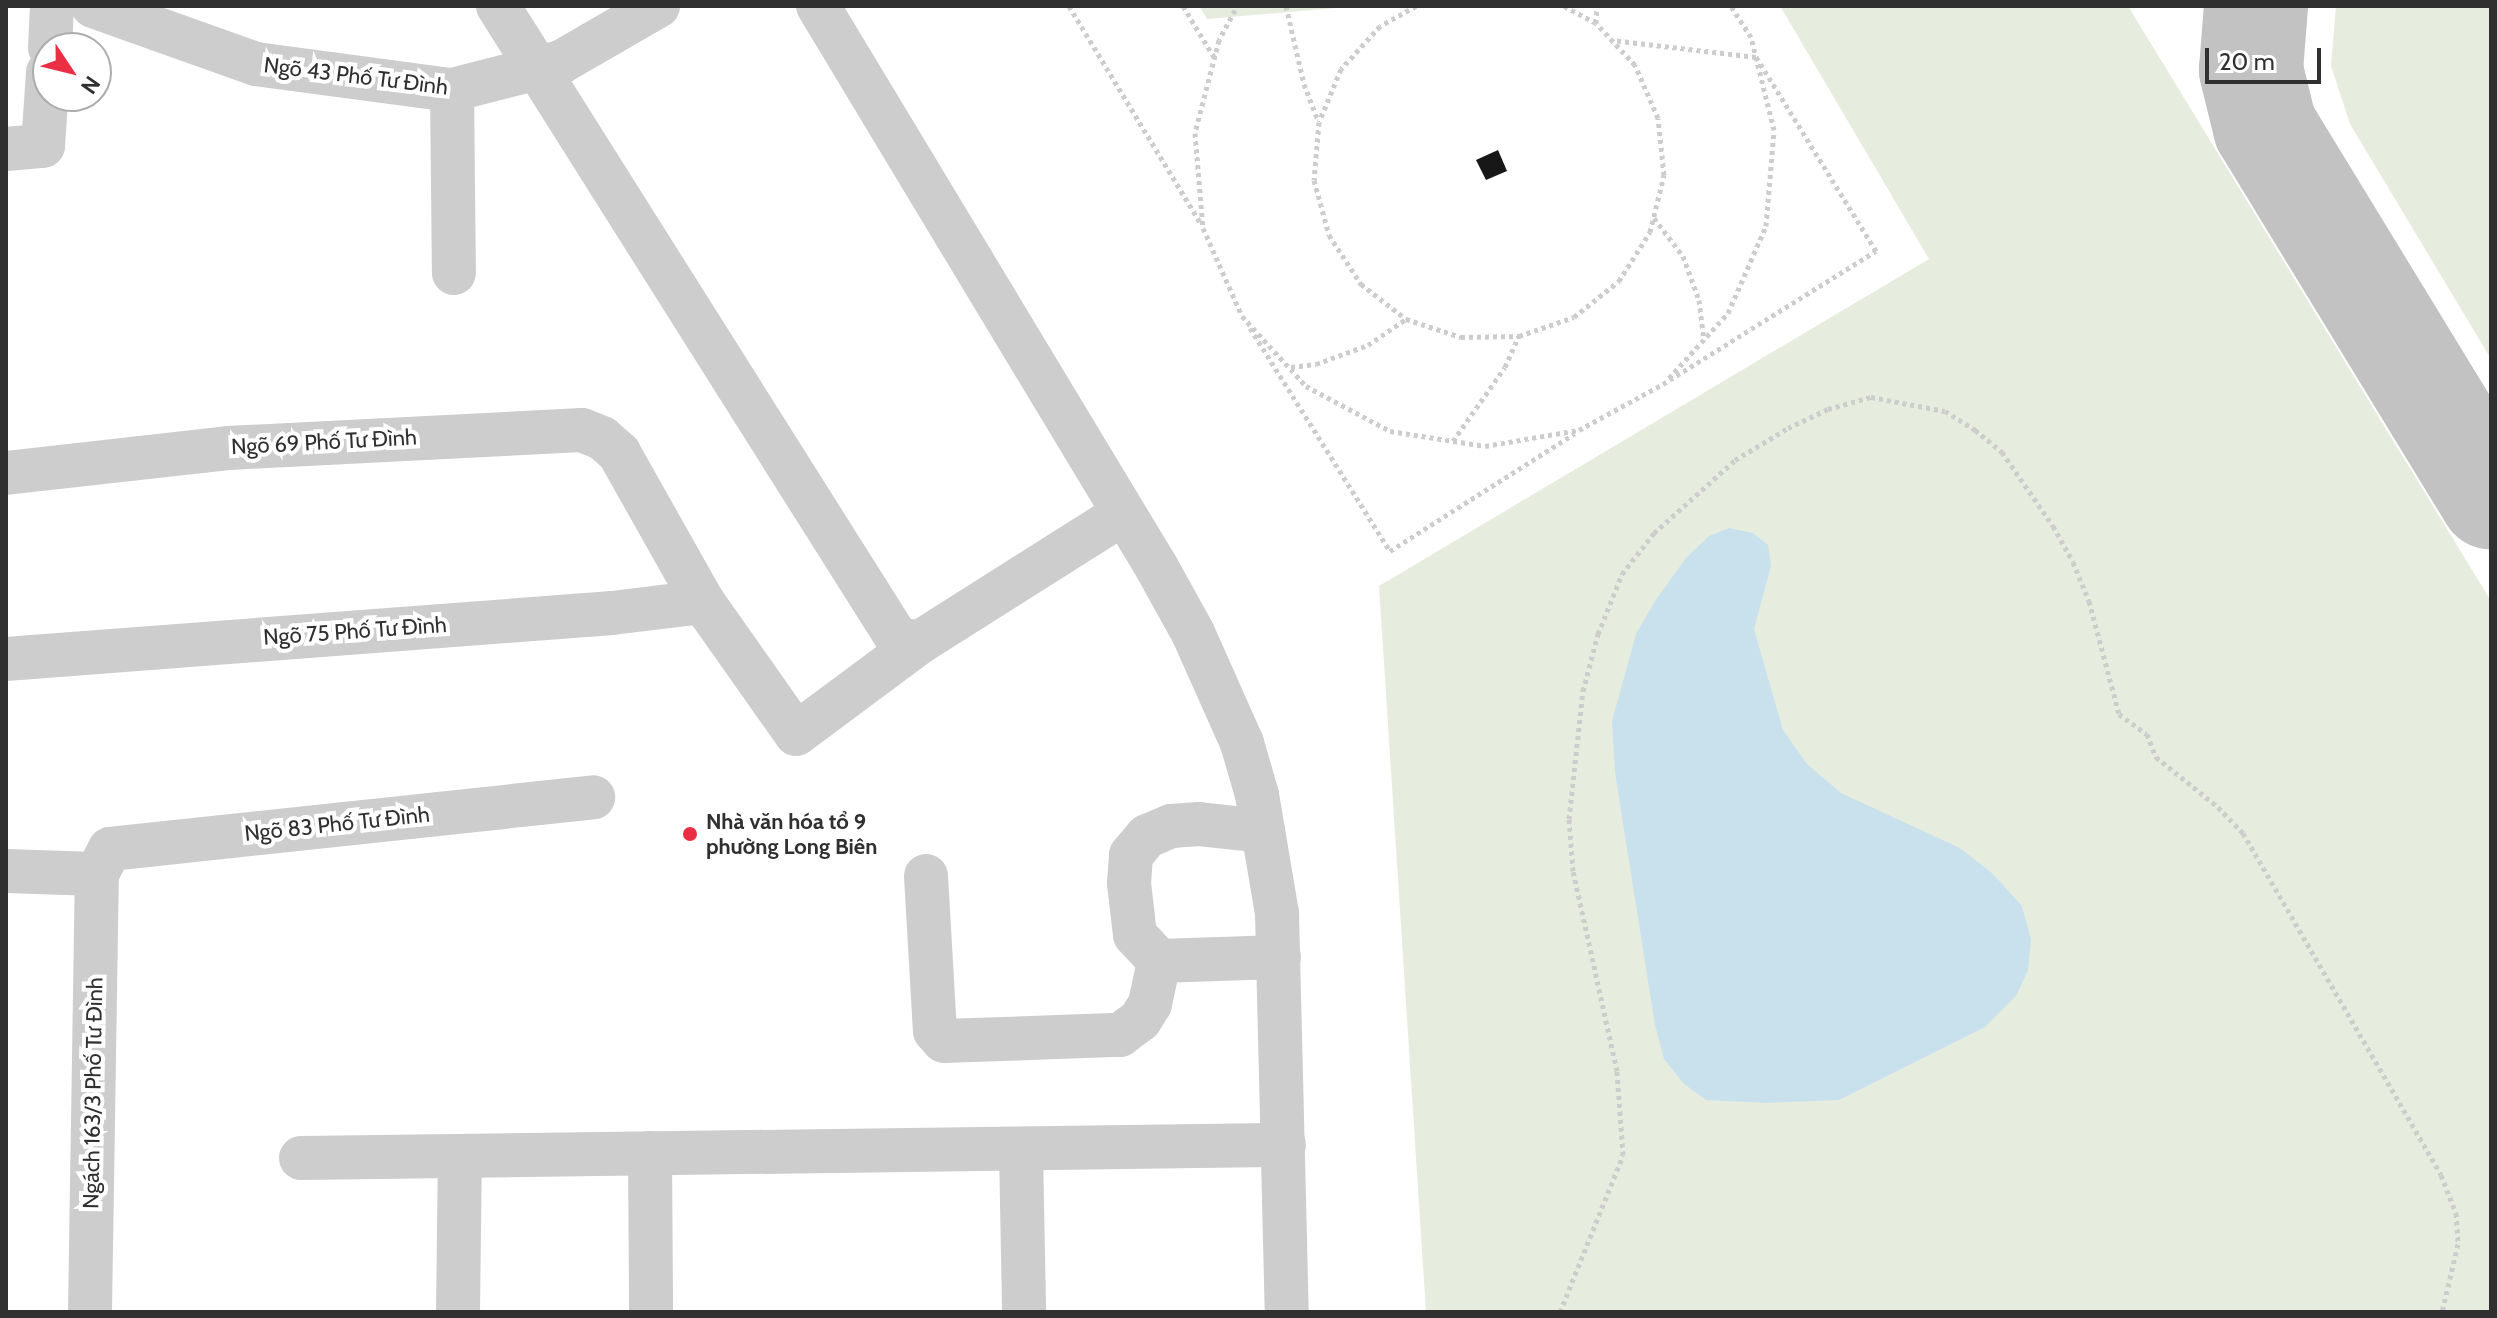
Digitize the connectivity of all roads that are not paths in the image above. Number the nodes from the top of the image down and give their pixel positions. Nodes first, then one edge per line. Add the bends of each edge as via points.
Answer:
1 (52, 6) edge
2 (93, 6) edge
3 (193, 6) edge
4 (498, 6) edge
5 (658, 6) edge
6 (818, 6) edge
7 (155, 29) junction
8 (51, 32) edge
9 (537, 70) junction
10 (452, 90) junction
11 (45, 112) edge
12 (6, 149) edge
13 (454, 273) dead end
14 (6, 473) edge
15 (1124, 513) junction
16 (703, 602) junction
17 (920, 642) junction
18 (6, 659) edge
19 (593, 797) dead end
20 (1263, 831) junction
21 (6, 871) edge
22 (97, 874) junction
23 (926, 876) dead end
24 (1279, 957) junction
25 (1159, 961) junction
26 (1284, 1145) junction
27 (1021, 1150) junction
28 (650, 1153) junction
29 (460, 1156) junction
30 (301, 1158) dead end
31 (90, 1312) edge
32 (458, 1312) edge
33 (651, 1312) edge
34 (1024, 1312) edge
35 (1287, 1312) edge

1 - 8 street
2 - 7 street, Ngõ 43 Phố Tư Đình
3 - 7 street
4 - 9 street
5 - 9 street, Ngõ 43 Phố Tư Đình via 584,50
6 - 15 street
7 - 10 street, Ngõ 43 Phố Tư Đình via 256,64
9 - 10 street, Ngõ 43 Phố Tư Đình
9 - 17 street via 898,640
10 - 13 street
11 - 12 street via 43,146
14 - 16 street, Ngõ 69 Phố Tư Đình via 228,448 582,430 619,453
15 - 17 street
15 - 20 street via 1224,697 1257,795
16 - 17 street, Ngõ 69 Phố Tư Đình via 796,734
16 - 18 street, Ngõ 75 Phố Tư Đình
19 - 22 street, Ngõ 83 Phố Tư Đình via 110,849
20 - 24 street
20 - 25 street via 1171,826 1147,836 1131,855 1135,935
21 - 22 street
22 - 31 street, Ngách 163/3 Phố Tư Đình
23 - 25 street via 935,1031 944,1041 1120,1035 1150,1004
24 - 25 street
24 - 26 street
26 - 27 street
26 - 35 street
27 - 28 street
27 - 34 street
28 - 29 street
28 - 33 street
29 - 30 street
29 - 32 street

